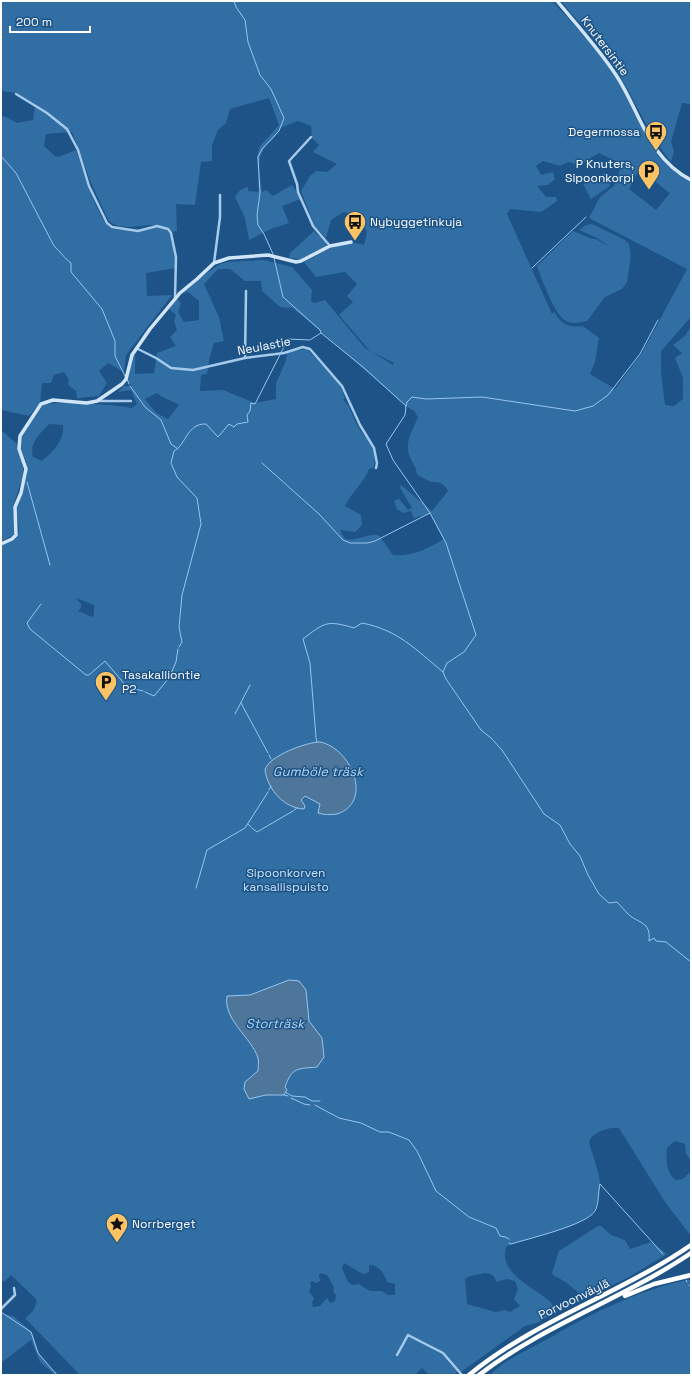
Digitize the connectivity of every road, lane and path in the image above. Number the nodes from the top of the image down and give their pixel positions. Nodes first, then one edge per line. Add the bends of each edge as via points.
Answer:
1 (557, 1) edge
2 (16, 94) dead end
3 (311, 137) dead end
4 (691, 180) edge
5 (220, 195) dead end
6 (351, 242) dead end
7 (330, 246) junction
8 (214, 263) junction
9 (246, 292) dead end
10 (175, 298) junction
11 (136, 348) junction
12 (245, 358) junction
13 (97, 401) junction
14 (131, 401) dead end
15 (376, 468) dead end
16 (1, 544) edge
17 (691, 1245) edge
18 (691, 1253) edge
19 (691, 1275) edge
20 (14, 1288) dead end
21 (606, 1302) junction
22 (1, 1309) edge
23 (397, 1355) dead end
24 (462, 1375) edge
25 (469, 1375) edge
26 (479, 1375) edge

1 - 4 street, Knutersintie via 617,76 660,155 673,169
2 - 10 street via 67,129 78,150 89,186 107,223 112,227 138,231 157,226 171,233 176,257
3 - 7 street via 289,161 298,184 298,192 313,226
5 - 8 street via 220,218
6 - 7 street
7 - 8 street via 296,262 268,255 229,258
8 - 10 street
9 - 12 street
10 - 11 street
11 - 12 street, Neulastie via 179,370 201,370
11 - 13 street via 126,379
12 - 15 street, Neulastie via 283,353 303,347 310,349 338,380 374,448
13 - 14 street
13 - 16 street via 45,402 22,430 18,445 25,465 25,475 15,507 17,531 12,539
17 - 25 highway, Porvoonväylä via 636,1279 523,1337
18 - 21 highway, Porvoonväylä via 654,1277
19 - 21 highway via 654,1284
20 - 22 street via 15,1295
21 - 26 highway, Porvoonväylä via 533,1339
23 - 24 street via 408,1335 436,1349

